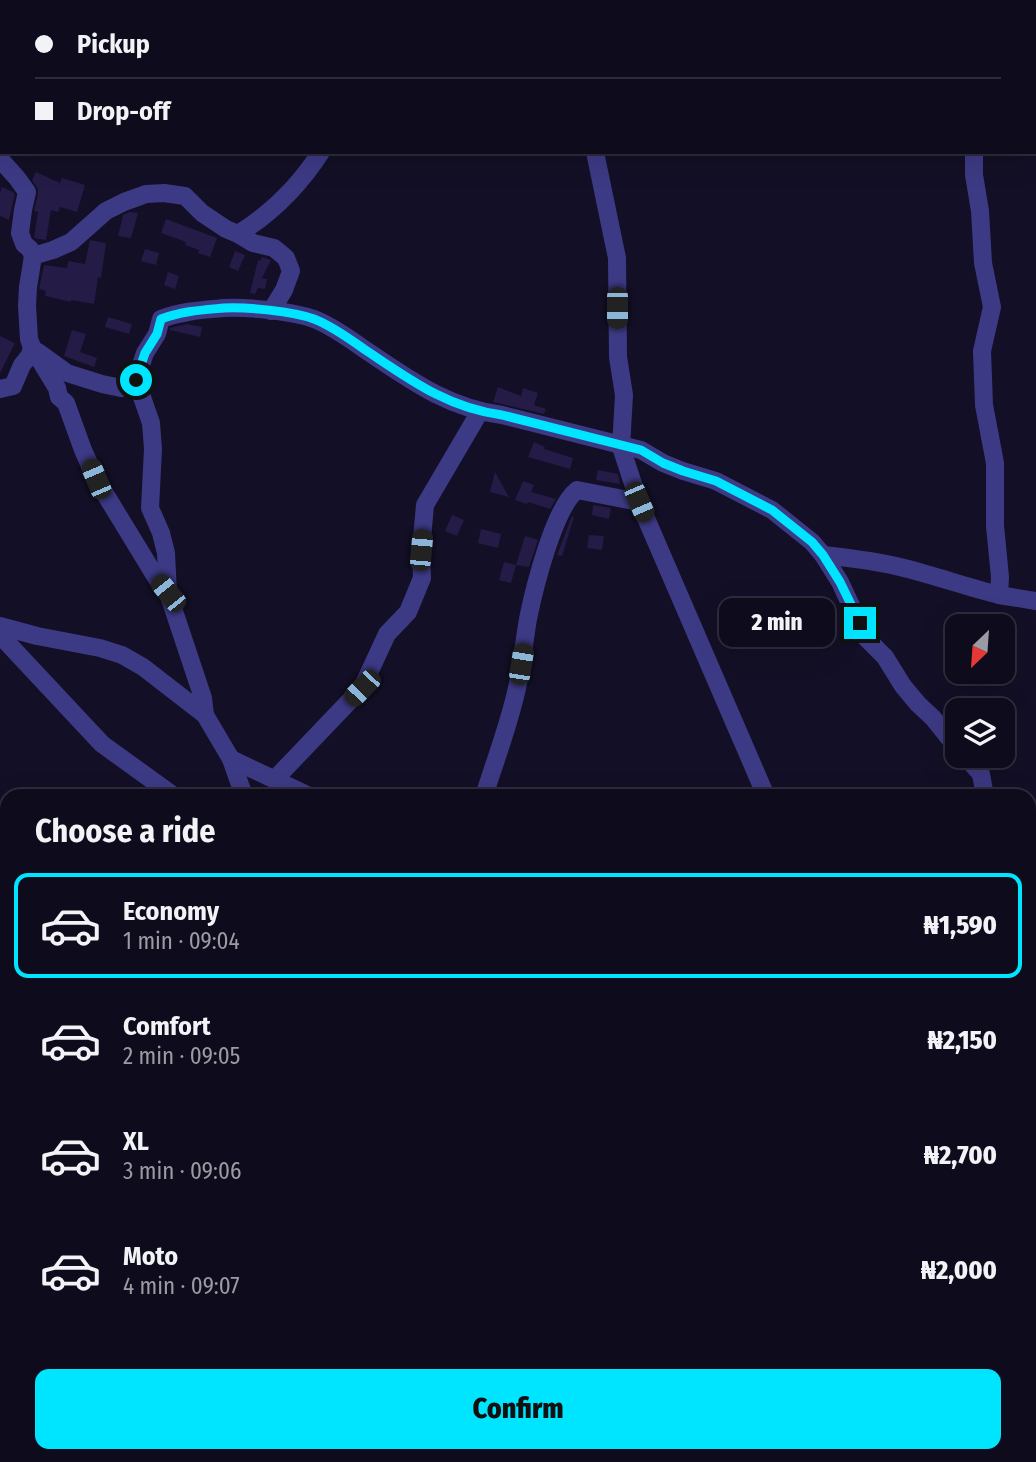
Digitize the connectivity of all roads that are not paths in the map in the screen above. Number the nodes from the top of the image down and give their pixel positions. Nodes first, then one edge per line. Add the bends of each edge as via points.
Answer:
1 (320, 154) edge
2 (595, 154) edge
3 (974, 154) edge
4 (0, 159) edge
5 (238, 234) junction
6 (33, 256) junction
7 (271, 311) junction
8 (32, 347) junction
9 (136, 380) junction
10 (0, 389) edge
11 (479, 412) junction
12 (621, 447) junction
13 (639, 502) junction
14 (823, 555) junction
15 (168, 593) junction
16 (999, 595) junction
17 (1036, 601) edge
18 (0, 626) edge
19 (0, 635) edge
20 (205, 715) junction
21 (945, 733) edge
22 (231, 759) junction
23 (976, 768) edge
24 (275, 779) junction
25 (164, 789) edge
26 (241, 789) edge
27 (295, 789) edge
28 (486, 789) edge
29 (763, 789) edge
30 (984, 789) edge

1 - 5 street via 284,199
2 - 12 street via 617,258 618,358 624,395
3 - 16 street via 983,263 992,307 982,351 984,405 995,463
4 - 6 street via 27,192 20,233
5 - 6 street via 202,213 185,196 146,194 106,211 71,242
5 - 7 street via 274,248 286,258 291,271
6 - 8 street via 27,306
7 - 9 street via 194,310 161,319
7 - 11 street via 314,319 435,395
8 - 9 street via 67,373 121,388
8 - 10 street via 13,386
8 - 15 street via 66,403 96,479
9 - 15 street via 151,423 150,508 166,553
11 - 12 street
11 - 24 street via 425,505 422,578 408,612 387,634 362,688
12 - 13 street
12 - 14 street via 641,450 741,493 772,510
13 - 28 street via 578,490 570,495 541,569 517,689
13 - 29 street
14 - 16 street via 903,567
14 - 21 street via 866,638
15 - 20 street
16 - 17 street
18 - 20 street via 122,655
19 - 25 street via 102,744
20 - 22 street
22 - 24 street
22 - 26 street
23 - 30 street
24 - 27 street

